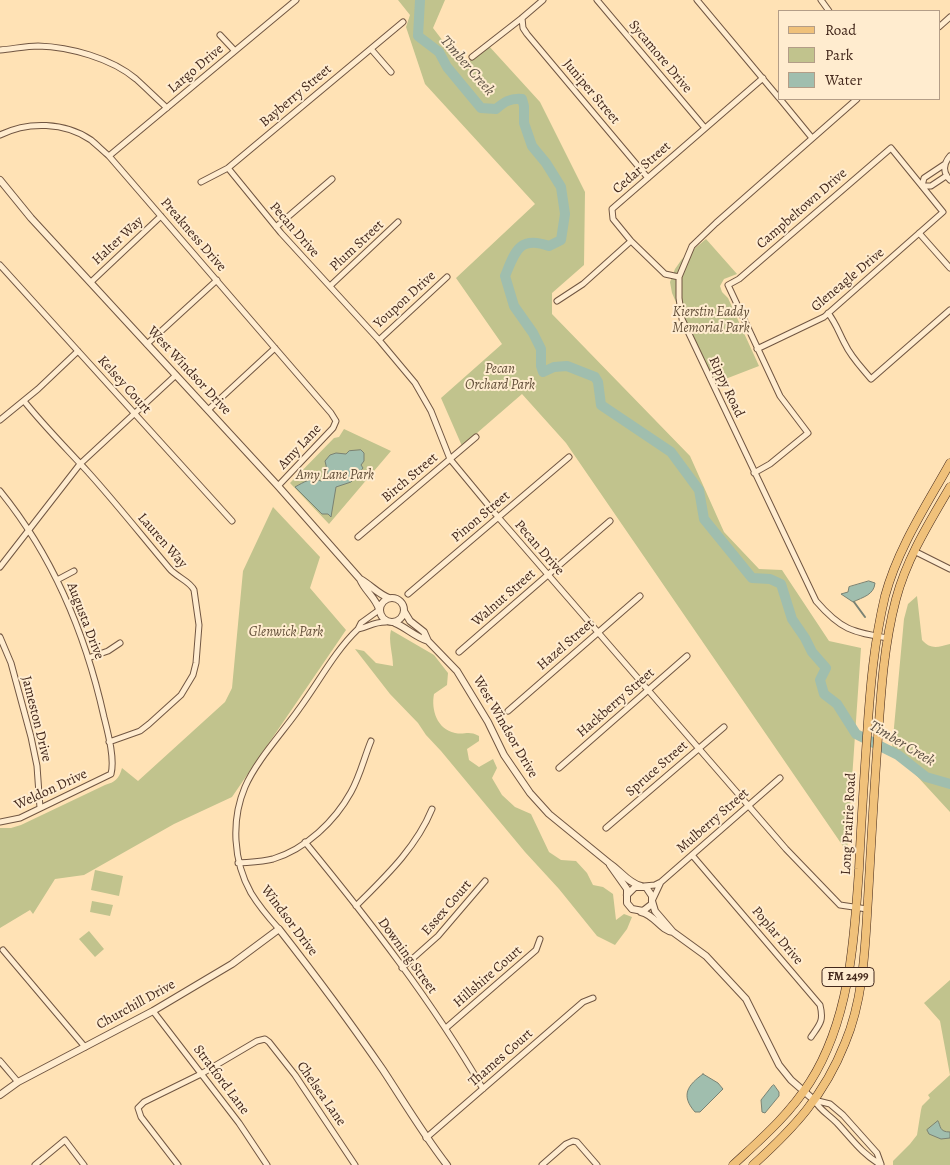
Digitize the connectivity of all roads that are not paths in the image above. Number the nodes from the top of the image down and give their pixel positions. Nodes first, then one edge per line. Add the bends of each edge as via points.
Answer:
1 (296, 0) edge
2 (543, 0) edge
3 (597, 0) edge
4 (697, 0) edge
5 (950, 17) edge
6 (522, 18) junction
7 (403, 22) dead end
8 (940, 26) edge
9 (220, 35) dead end
10 (371, 49) junction
11 (0, 50) edge
12 (235, 51) junction
13 (472, 57) dead end
14 (391, 72) dead end
15 (763, 78) junction
16 (778, 97) edge
17 (781, 100) edge
18 (856, 100) edge
19 (167, 108) junction
20 (705, 128) junction
21 (0, 135) edge
22 (812, 138) junction
23 (109, 156) junction
24 (950, 156) edge
25 (945, 164) junction
26 (228, 168) junction
27 (648, 178) junction
28 (948, 178) edge
29 (332, 179) dead end
30 (0, 180) edge
31 (200, 182) dead end
32 (922, 186) junction
33 (162, 216) junction
34 (398, 222) dead end
35 (276, 227) junction
36 (919, 234) junction
37 (631, 241) junction
38 (0, 265) edge
39 (950, 268) edge
40 (679, 277) junction
41 (447, 278) dead end
42 (217, 280) junction
43 (91, 282) junction
44 (330, 286) junction
45 (557, 301) dead end
46 (950, 310) edge
47 (828, 313) junction
48 (379, 340) junction
49 (147, 344) junction
50 (275, 348) junction
51 (757, 349) junction
52 (78, 352) junction
53 (176, 376) junction
54 (24, 401) junction
55 (208, 410) junction
56 (134, 413) junction
57 (0, 420) edge
58 (336, 421) joint
59 (476, 437) dead end
60 (569, 456) dead end
61 (450, 459) junction
62 (950, 463) edge
63 (80, 464) junction
64 (754, 473) junction
65 (278, 486) junction
66 (950, 487) edge
67 (0, 491) edge
68 (498, 517) junction
69 (232, 521) dead end
70 (610, 521) dead end
71 (29, 529) junction
72 (358, 537) dead end
73 (914, 551) junction
74 (0, 567) edge
75 (950, 568) edge
76 (74, 571) dead end
77 (548, 575) junction
78 (360, 579) junction
79 (57, 580) junction
80 (408, 594) dead end
81 (640, 596) dead end
82 (389, 598) junction
83 (379, 610) junction
84 (404, 611) junction
85 (386, 622) junction
86 (395, 622) junction
87 (358, 629) junction
88 (598, 632) junction
89 (878, 636) junction
90 (0, 637) edge
91 (888, 638) junction
92 (428, 641) junction
93 (120, 643) dead end
94 (459, 652) dead end
95 (687, 656) dead end
96 (88, 658) junction
97 (649, 689) junction
98 (508, 711) dead end
99 (724, 726) dead end
100 (371, 741) dead end
101 (109, 742) junction
102 (699, 748) junction
103 (559, 768) dead end
104 (111, 774) joint
105 (780, 778) dead end
106 (748, 806) junction
107 (40, 808) junction
108 (432, 809) dead end
109 (0, 822) edge
110 (606, 828) dead end
111 (305, 842) junction
112 (692, 855) junction
113 (238, 863) junction
114 (609, 864) junction
115 (484, 881) dead end
116 (661, 882) junction
117 (642, 886) junction
118 (628, 895) junction
119 (652, 901) junction
120 (356, 906) junction
121 (856, 909) junction
122 (867, 909) junction
123 (639, 912) junction
124 (279, 929) junction
125 (673, 932) junction
126 (540, 939) dead end
127 (3, 950) dead end
128 (402, 968) junction
129 (592, 998) dead end
130 (153, 1011) junction
131 (446, 1028) junction
132 (811, 1037) dead end
133 (85, 1047) junction
134 (0, 1061) edge
135 (201, 1074) junction
136 (18, 1082) junction
137 (483, 1088) junction
138 (804, 1091) junction
139 (0, 1095) edge
140 (814, 1100) junction
141 (426, 1138) junction
142 (35, 1165) edge
143 (84, 1165) edge
144 (178, 1165) edge
145 (267, 1165) edge
146 (355, 1165) edge
147 (446, 1165) edge
148 (542, 1165) edge
149 (597, 1165) edge
150 (733, 1165) edge
151 (753, 1165) edge
152 (881, 1165) edge

1 - 12 street, Largo Drive
2 - 6 street
3 - 20 street, Sycamore Drive
4 - 15 street
5 - 8 street
6 - 13 street
6 - 27 street, Juniper Street via 527,34
7 - 10 street, Bayberry Street
9 - 12 street
10 - 14 street
10 - 26 street, Bayberry Street
11 - 19 street via 36,46 90,56 134,78
12 - 19 street, Largo Drive
15 - 16 street
15 - 20 street, Cedar Street
17 - 22 street
18 - 22 street, Rippy Road
19 - 23 street, Largo Drive
20 - 27 street, Cedar Street
21 - 23 street, Preakness Drive via 42,125 62,128 90,140
22 - 40 street, Rippy Road via 692,246
23 - 33 street, Preakness Drive
24 - 25 street
25 - 28 street
25 - 32 street via 924,178
26 - 31 street, Bayberry Street
26 - 35 street, Pecan Drive
27 - 37 street, Cedar Street via 612,209 613,219
28 - 32 street via 932,186
29 - 35 street
30 - 43 street, West Windsor Drive
32 - 36 street, Gleneagle Drive via 943,212
32 - 51 street, Campbeltown Drive via 891,148 886,150 728,285
33 - 42 street, Preakness Drive
33 - 43 street, Halter Way
34 - 44 street, Plum Street
35 - 44 street, Pecan Drive
36 - 39 street
36 - 47 street, Gleneagle Drive
37 - 40 street, Cedar Street via 665,274
37 - 45 street via 583,284
38 - 52 street, Kelsey Court
40 - 64 street, Rippy Road via 682,319
41 - 48 street, Youpon Drive
42 - 49 street
42 - 50 street, Preakness Drive
43 - 49 street, West Windsor Drive
44 - 48 street, Pecan Drive
46 - 47 street via 871,379 851,356
47 - 51 street, Gleneagle Drive
48 - 61 street, Pecan Drive via 418,388
49 - 53 street, West Windsor Drive
50 - 55 street
50 - 58 street, Preakness Drive
51 - 64 street via 780,396 808,433
52 - 54 street
52 - 56 street, Kelsey Court
53 - 55 street, West Windsor Drive
53 - 56 street
54 - 57 street
54 - 63 street, Lauren Way
55 - 65 street, West Windsor Drive
56 - 63 street
56 - 69 street, Kelsey Court
58 - 65 street, Amy Lane
59 - 61 street, Birch Street
60 - 68 street, Pinon Street
61 - 68 street, Pecan Drive
61 - 72 street, Birch Street
62 - 89 main road, Long Prairie Road / FM 2499 via 900,553 885,596
63 - 71 street
63 - 101 street, Lauren Way via 175,575 192,585 199,625 193,675 181,695 140,731
64 - 89 street, Rippy Road via 816,601 828,616 841,625 858,633
65 - 78 street, West Windsor Drive
66 - 73 main road, Long Prairie Road / FM 2499
67 - 71 street, Augusta Drive
68 - 77 street, Pecan Drive
68 - 80 street, Pinon Street
70 - 77 street, Walnut Street
71 - 74 street
71 - 79 street, Augusta Drive
73 - 75 street
73 - 91 main road, Long Prairie Road / FM 2499 via 896,598
76 - 79 street
77 - 88 street, Pecan Drive
77 - 94 street, Walnut Street
78 - 82 street, West Windsor Drive
78 - 83 street, West Windsor Drive
79 - 96 street, Augusta Drive
81 - 88 street, Hazel Street
82 - 83 street
82 - 84 street, West Windsor Drive via 400,601
83 - 85 street, West Windsor Drive
83 - 87 street, Windsor Drive
84 - 86 street
84 - 92 street, West Windsor Drive
85 - 86 street
85 - 87 street, Windsor Drive via 372,622
86 - 92 street, West Windsor Drive
87 - 113 street, Windsor Drive via 343,644 252,773 237,818
88 - 97 street, Pecan Drive
88 - 98 street, Hazel Street
89 - 91 street, Rippy Road
89 - 121 main road, Long Prairie Road / FM 2499 via 870,690
90 - 107 street, Jameston Drive via 31,737
91 - 122 main road, Long Prairie Road / FM 2499 via 881,691
92 - 114 street, West Windsor Drive via 457,671 504,755 530,793 549,814
93 - 96 street
95 - 97 street, Hackberry Street
96 - 101 street, Augusta Drive
97 - 102 street, Pecan Drive
97 - 103 street, Hackberry Street
99 - 102 street, Spruce Street
100 - 111 street via 352,791 338,812
101 - 104 street, Augusta Drive
102 - 106 street, Pecan Drive
102 - 110 street, Spruce Street
104 - 107 street, Weldon Drive
105 - 106 street, Mulberry Street
106 - 112 street, Mulberry Street
106 - 121 street, Pecan Drive via 826,892 840,905
107 - 109 street, Weldon Drive via 20,818
108 - 120 street via 399,862
111 - 113 street via 273,859
111 - 120 street, Downing Street
112 - 116 street, Mulberry Street
112 - 132 street, Poplar Drive via 820,1005 823,1015
113 - 124 street, Windsor Drive via 250,892
114 - 117 street, West Windsor Drive via 631,882
114 - 118 street, West Windsor Drive
115 - 128 street, Essex Court via 438,936
116 - 117 street, Mulberry Street
116 - 119 street, Mulberry Street
117 - 118 street via 632,889
117 - 119 street, West Windsor Drive via 651,893
118 - 123 street, West Windsor Drive via 627,903
119 - 123 street via 647,910
119 - 125 street, West Windsor Drive via 657,914
120 - 128 street, Downing Street
121 - 122 street, Pecan Drive
121 - 138 main road, Long Prairie Road / FM 2499 via 845,994 833,1036
122 - 140 main road, Long Prairie Road / FM 2499 via 858,999 835,1067
123 - 125 street, West Windsor Drive via 651,916 667,931
124 - 130 street, Churchill Drive via 232,964
124 - 141 street, Windsor Drive via 363,1041
125 - 138 street, West Windsor Drive via 706,956 746,999 774,1057
126 - 131 street, Hillshire Court via 536,950
127 - 133 street
128 - 131 street, Downing Street
129 - 137 street, Thames Court via 583,1002
130 - 133 street, Churchill Drive
130 - 135 street, Stratford Lane
131 - 137 street, Downing Street
133 - 136 street, Churchill Drive
134 - 136 street
135 - 144 street via 138,1108 141,1117
135 - 145 street, Stratford Lane
135 - 146 street, Chelsea Lane via 256,1042 269,1042
136 - 139 street, Churchill Drive
137 - 141 street, Thames Court
138 - 140 street
138 - 150 main road, Long Prairie Road / FM 2499 via 776,1126
140 - 151 main road, Long Prairie Road / FM 2499 via 784,1137
140 - 152 street via 868,1157
140 - 152 street via 830,1104 842,1114 877,1153
141 - 147 street, Windsor Drive
142 - 143 street via 65,1140
148 - 149 street via 573,1141

